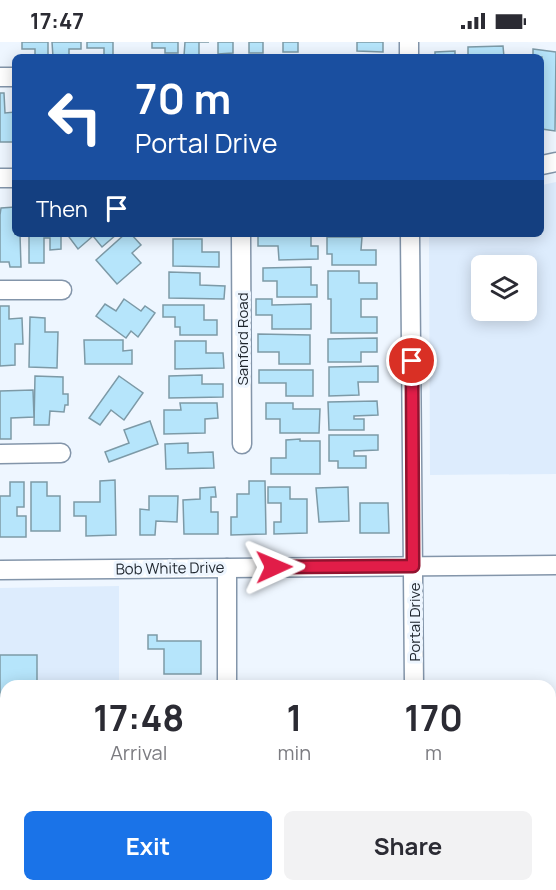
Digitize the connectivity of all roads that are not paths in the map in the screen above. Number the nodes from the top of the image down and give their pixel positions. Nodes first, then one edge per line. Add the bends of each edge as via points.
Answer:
1 (241, 237) edge
2 (410, 237) edge
3 (0, 290) edge
4 (62, 290) dead end
5 (242, 444) dead end
6 (61, 453) dead end
7 (0, 454) edge
8 (556, 565) edge
9 (413, 566) junction
10 (227, 568) junction
11 (0, 570) edge
12 (227, 680) edge
13 (414, 680) edge

1 - 5 street, Sanford Road
2 - 9 street, Portal Drive
3 - 4 street
6 - 7 street
8 - 9 street, Bob White Drive
9 - 10 street, Bob White Drive
9 - 13 street, Portal Drive
10 - 11 street, Bob White Drive
10 - 12 street

